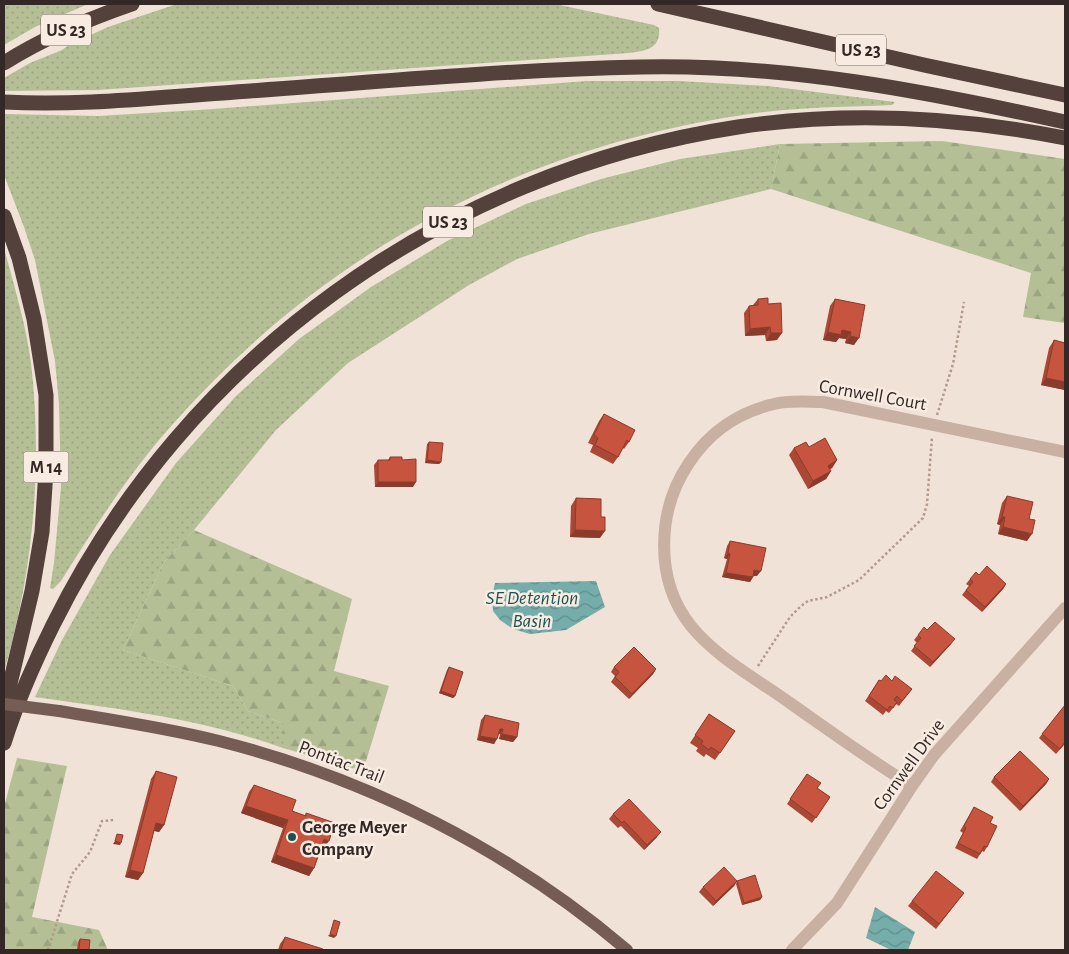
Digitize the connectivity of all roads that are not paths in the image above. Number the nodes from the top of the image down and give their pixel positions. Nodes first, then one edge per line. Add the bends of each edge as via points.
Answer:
1 (132, 4) edge
2 (658, 4) edge
3 (4, 63) edge
4 (1065, 95) edge
5 (4, 102) edge
6 (1065, 122) edge
7 (1065, 138) edge
8 (4, 216) edge
9 (1065, 452) edge
10 (1065, 608) edge
11 (4, 704) edge
12 (4, 709) edge
13 (4, 742) edge
14 (912, 786) junction
15 (796, 949) edge
16 (627, 950) edge

1 - 3 highway, US 23 via 72,27
2 - 4 highway, US 23
5 - 6 highway via 113,101 477,74 642,67 720,68 802,74 902,88
7 - 13 highway, US 23 via 957,122 878,118 739,127 626,152 548,177 426,233 303,314 223,386 169,446 134,491 71,589 36,660
8 - 12 highway, M 14 via 19,258 34,319 46,395 46,470 42,532 32,591
9 - 14 street, Cornwell Court via 823,402 775,404 736,418 714,434 694,456 676,485 666,518 664,548 669,582 691,626 715,650
10 - 14 street, Cornwell Drive via 934,755
11 - 16 main road, Pontiac Trail, bridge via 142,725 218,741 293,762 364,788 419,813 496,856
14 - 15 street, Cornwell Drive via 837,903

